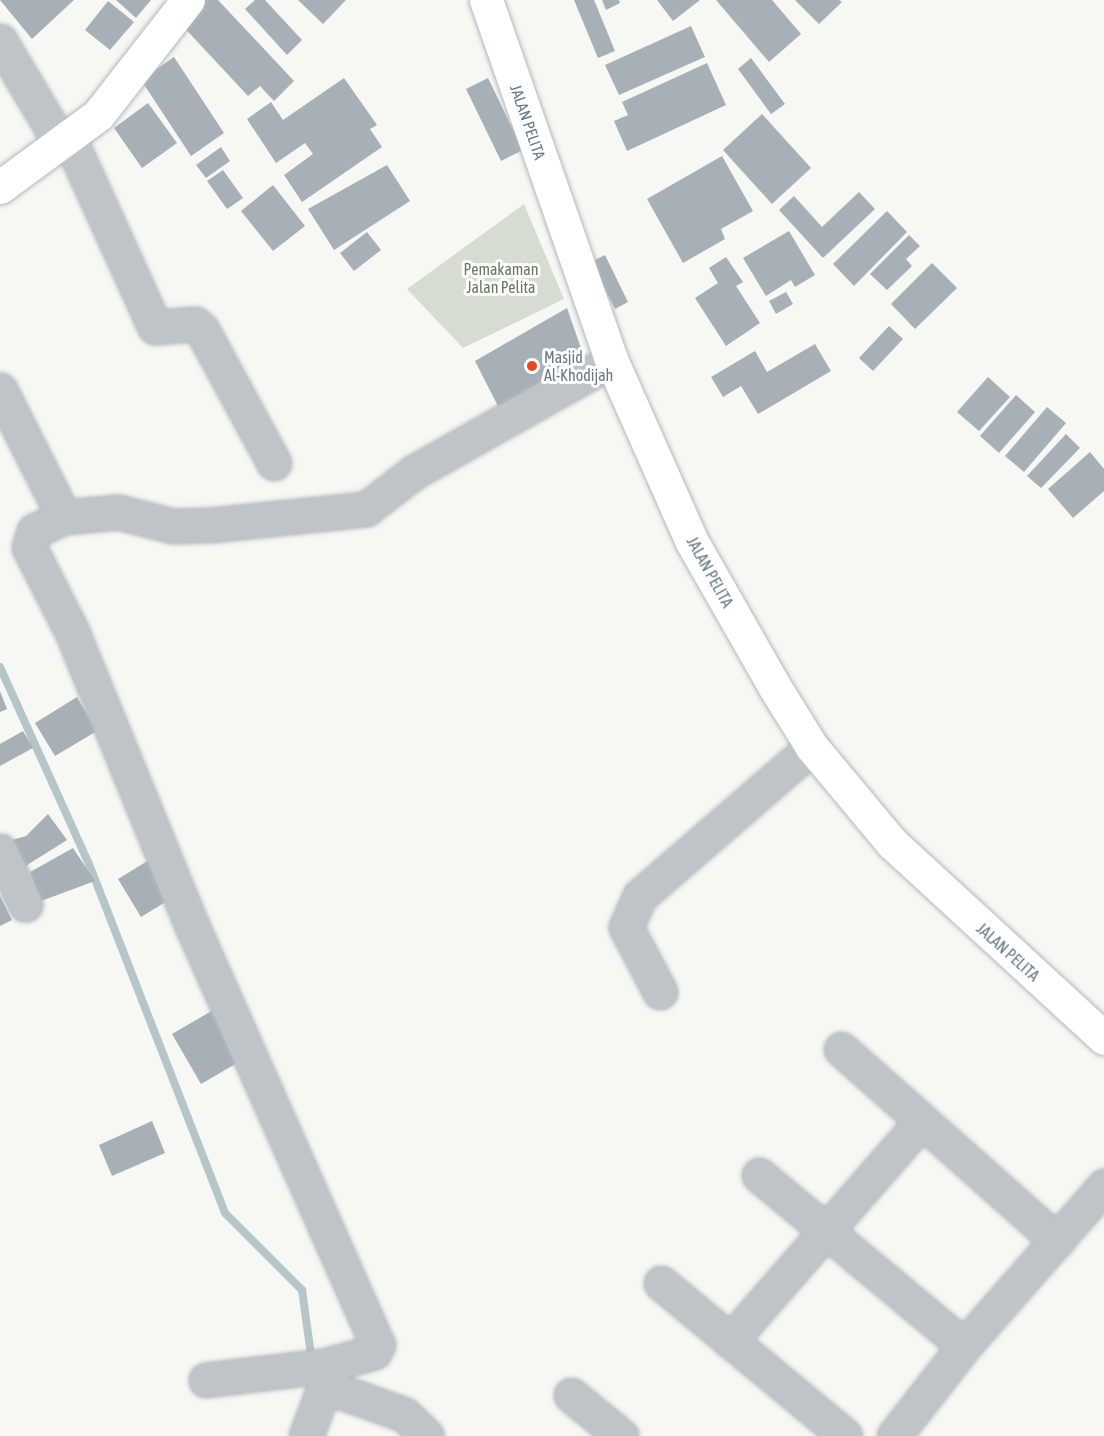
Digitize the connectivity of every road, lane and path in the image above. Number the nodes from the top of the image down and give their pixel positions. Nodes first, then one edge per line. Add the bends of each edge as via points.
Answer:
1 (188, 0) edge
2 (486, 0) edge
3 (0, 41) edge
4 (66, 143) junction
5 (0, 187) edge
6 (611, 361) junction
7 (0, 390) edge
8 (274, 463) dead end
9 (64, 517) junction
10 (812, 747) junction
11 (0, 851) edge
12 (25, 904) dead end
13 (660, 992) dead end
14 (1104, 1038) edge
15 (841, 1049) dead end
16 (922, 1121) junction
17 (759, 1175) dead end
18 (1104, 1186) edge
19 (824, 1232) junction
20 (1058, 1241) junction
21 (661, 1283) dead end
22 (730, 1341) junction
23 (963, 1346) junction
24 (206, 1380) dead end
25 (571, 1395) dead end
26 (392, 1424) edge
27 (306, 1436) edge
28 (427, 1436) edge
29 (621, 1436) edge
30 (845, 1436) edge
31 (894, 1436) edge

1 - 4 main road via 98,115
2 - 6 main road, JALAN PELITA
3 - 4 street
4 - 5 main road
4 - 8 street via 155,327 195,324 202,330
6 - 9 street via 414,472 366,508 192,526 118,512
6 - 10 main road, JALAN PELITA via 692,542
7 - 9 street
9 - 24 street via 34,531 29,547 72,632 192,926 378,1345 374,1352 323,1366 287,1372 239,1372
10 - 13 street via 640,896 626,927
10 - 14 main road, JALAN PELITA via 892,843
11 - 12 street
15 - 16 street
16 - 19 street
16 - 20 street
17 - 19 street
18 - 20 street
19 - 22 street
19 - 23 street
20 - 23 street
21 - 22 street
22 - 30 street
23 - 31 street
25 - 29 street
26 - 27 street via 323,1391
26 - 28 street

